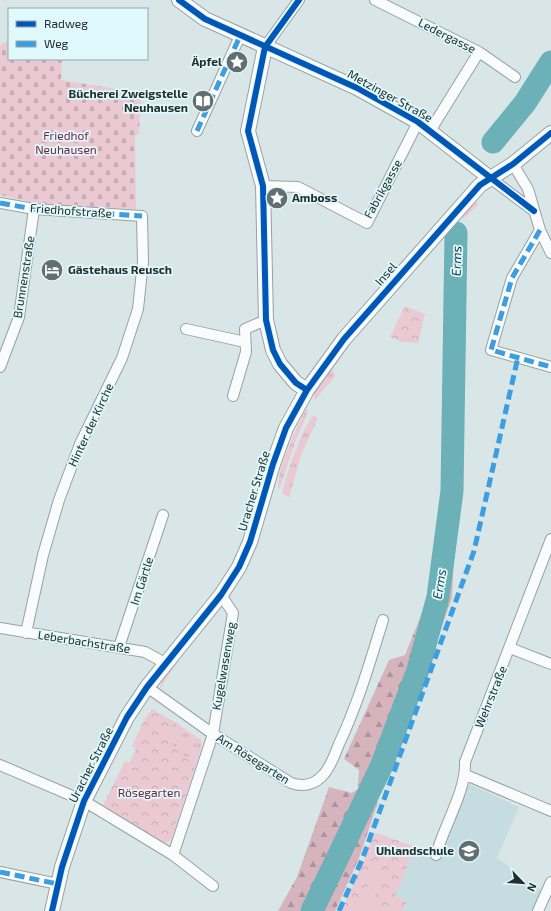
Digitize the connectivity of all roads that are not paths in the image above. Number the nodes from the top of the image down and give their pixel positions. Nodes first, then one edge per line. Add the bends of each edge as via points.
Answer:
1 (179, 0) edge
2 (299, 0) edge
3 (375, 0) edge
4 (240, 36) junction
5 (265, 47) junction
6 (479, 52) junction
7 (515, 76) dead end
8 (418, 122) junction
9 (197, 131) dead end
10 (430, 131) junction
11 (551, 133) edge
12 (513, 164) junction
13 (490, 178) junction
14 (263, 186) junction
15 (0, 203) edge
16 (34, 209) junction
17 (534, 211) junction
18 (142, 216) joint
19 (540, 230) junction
20 (551, 253) edge
21 (266, 320) junction
22 (186, 329) dead end
23 (245, 342) junction
24 (0, 367) edge
25 (551, 367) edge
26 (307, 390) junction
27 (233, 396) dead end
28 (163, 515) dead end
29 (551, 541) edge
30 (221, 595) junction
31 (383, 620) dead end
32 (0, 628) edge
33 (26, 633) junction
34 (119, 647) junction
35 (510, 648) junction
36 (165, 663) junction
37 (551, 664) edge
38 (147, 687) junction
39 (213, 734) junction
40 (0, 765) edge
41 (466, 775) junction
42 (84, 801) junction
43 (551, 811) edge
44 (173, 855) junction
45 (436, 855) dead end
46 (0, 872) edge
47 (551, 882) edge
48 (58, 884) junction
49 (213, 886) dead end
50 (52, 911) edge
51 (538, 911) edge

1 - 4 street, Metzinger Straße via 205,19
2 - 5 street
3 - 6 street, Ledergasse
4 - 5 street, Metzinger Straße
4 - 9 street
5 - 8 street, Metzinger Straße via 357,88
5 - 14 street via 248,131
6 - 7 street, Ledergasse
6 - 10 street
8 - 10 street, Metzinger Straße
8 - 14 street, Fabrikgasse via 367,223 298,187
10 - 13 street, Metzinger Straße
11 - 12 street
12 - 13 street
12 - 17 street via 528,189
13 - 17 street
13 - 26 street, Insel via 476,189 344,339
14 - 21 street
15 - 16 street, Friedhofstraße
16 - 18 street, Friedhofstraße
16 - 24 street, Brunnenstraße via 19,317
17 - 19 street
18 - 33 street, Hinter der Kirche via 143,261 138,309 122,358 80,444 59,500 43,555
19 - 20 street
19 - 25 street via 512,278 491,350
21 - 23 street via 245,329
21 - 26 street via 273,350 280,364 296,383
22 - 23 street
23 - 27 street via 246,352
26 - 30 street, Uracher Straße via 286,428 243,559
28 - 34 street, Im Gärtle
29 - 35 street, Wehrstraße
30 - 36 street, Uracher Straße
30 - 39 street, Kugelwasenweg via 233,613
31 - 39 street, Am Rösegarten via 348,725 329,767 315,782 302,787 291,783
32 - 33 street, Leberbachstraße
33 - 34 street, Leberbachstraße
34 - 36 street, Leberbachstraße via 146,652
35 - 37 street
35 - 41 street, Wehrstraße via 465,762
36 - 38 street, Uracher Straße
38 - 39 street, Am Rösegarten
38 - 42 street, Uracher Straße via 127,717
39 - 44 street, Kugelwasenweg
40 - 42 street
41 - 43 street
41 - 45 street, Wehrstraße
42 - 44 street
42 - 48 street, Uracher Straße
44 - 49 street
46 - 48 street
47 - 51 street
48 - 50 street, Uracher Straße

